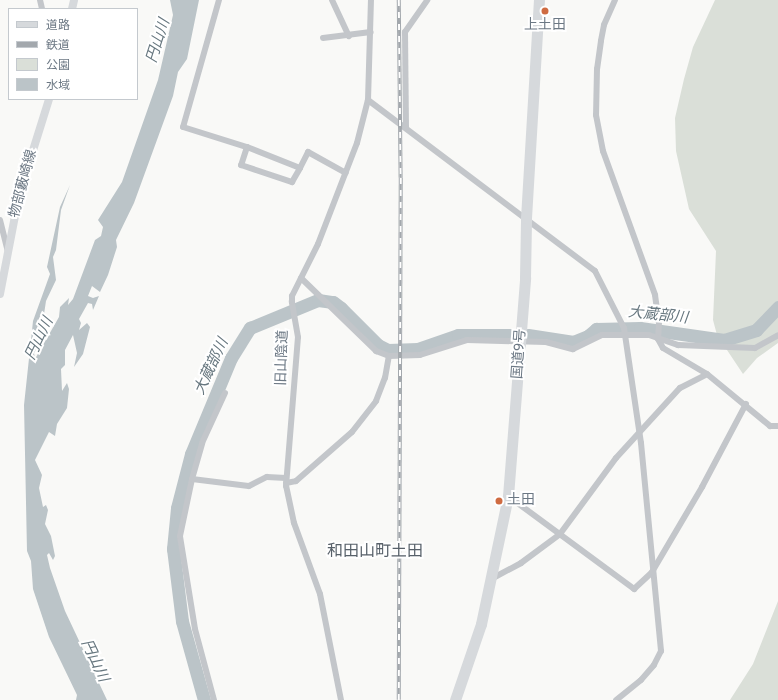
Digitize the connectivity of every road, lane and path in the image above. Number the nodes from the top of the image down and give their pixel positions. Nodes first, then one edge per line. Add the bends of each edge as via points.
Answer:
1 (219, 0) edge
2 (332, 0) edge
3 (371, 0) edge
4 (427, 0) edge
5 (539, 0) edge
6 (615, 0) edge
7 (371, 32) junction
8 (349, 36) junction
9 (323, 38) dead end
10 (49, 100) edge
11 (368, 100) junction
12 (406, 128) junction
13 (247, 147) junction
14 (300, 168) junction
15 (346, 173) junction
16 (526, 218) junction
17 (0, 220) edge
18 (8, 251) junction
19 (301, 278) junction
20 (0, 294) edge
21 (626, 334) junction
22 (778, 335) edge
23 (658, 339) junction
24 (520, 340) junction
25 (389, 356) junction
26 (707, 374) junction
27 (225, 393) dead end
28 (746, 404) junction
29 (778, 426) edge
30 (640, 433) junction
31 (192, 478) junction
32 (286, 481) junction
33 (508, 496) junction
34 (560, 534) junction
35 (652, 572) junction
36 (492, 578) junction
37 (214, 700) edge
38 (341, 700) edge
39 (455, 700) edge
40 (616, 700) edge

1 - 13 street via 183,127
2 - 8 street
3 - 7 street, 旧山陰道
4 - 12 street via 405,32
5 - 16 highway, 国道9号
6 - 23 street via 604,25 601,41 597,69 596,115 603,151 655,295 659,322
7 - 8 street
7 - 11 street, 旧山陰道
8 - 9 street
10 - 18 main road, 物部藪崎線 via 19,195
11 - 12 street
11 - 15 street, 旧山陰道 via 358,143
12 - 16 street
13 - 14 street
13 - 14 street via 241,165 292,182
14 - 15 street via 308,152
15 - 19 street, 旧山陰道 via 318,244
16 - 21 street via 595,271
16 - 24 highway, 国道9号
17 - 18 street
18 - 20 main road, 物部藪崎線
19 - 25 street via 376,351
19 - 32 street, 旧山陰道 via 292,296 298,337
21 - 23 street via 649,335
21 - 24 street via 602,335 574,349 546,342
21 - 30 street
22 - 23 street via 755,348 678,345
23 - 26 street via 663,348 675,357
24 - 25 street via 467,340 420,355
24 - 33 highway, 国道9号
25 - 32 street via 385,378 376,401 352,432 296,481
26 - 28 street
26 - 30 street via 680,388
27 - 31 street via 202,443
28 - 29 street via 770,426
28 - 35 street via 702,487
30 - 34 street via 616,458
30 - 35 street via 651,534
31 - 32 street via 249,486 267,478
31 - 37 street via 180,536 195,629
32 - 38 street, 旧山陰道 via 294,523 320,594
33 - 34 street
33 - 36 highway, 国道9号
34 - 35 street via 634,589
34 - 36 street via 521,563
35 - 40 street via 660,651 654,665 641,680
36 - 39 highway, 国道9号 via 481,624

